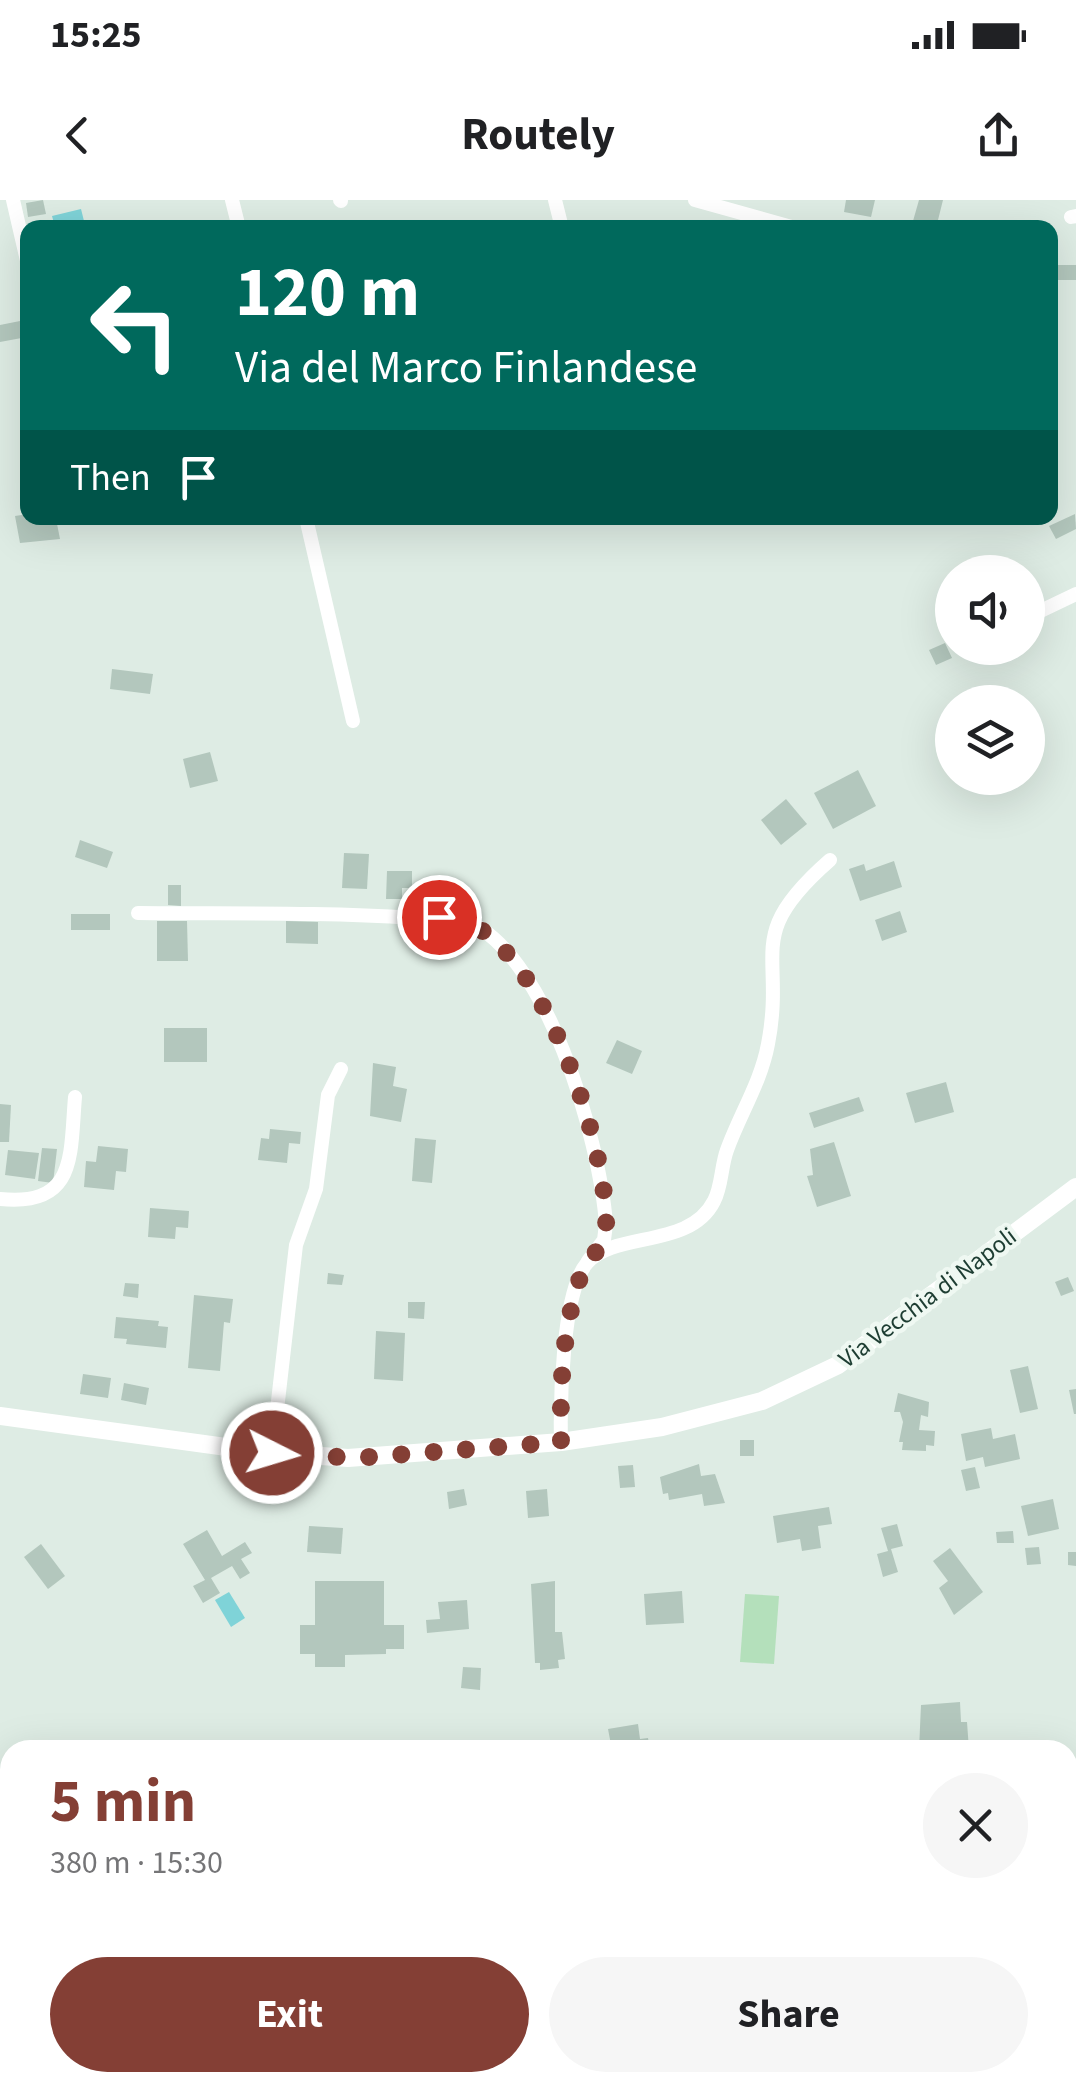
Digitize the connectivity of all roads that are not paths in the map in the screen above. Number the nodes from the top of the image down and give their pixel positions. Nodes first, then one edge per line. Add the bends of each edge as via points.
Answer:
1 (13, 200) edge
2 (695, 200) edge
3 (766, 220) edge
4 (20, 230) edge
5 (308, 525) edge
6 (1076, 594) edge
7 (1045, 608) edge
8 (353, 721) dead end
9 (830, 860) dead end
10 (138, 913) dead end
11 (340, 1069) dead end
12 (75, 1096) dead end
13 (1076, 1186) edge
14 (0, 1200) edge
15 (588, 1261) junction
16 (0, 1416) edge
17 (561, 1442) junction
18 (272, 1453) junction

1 - 4 street
2 - 3 street
5 - 8 street
6 - 7 street
9 - 15 street via 794,892 778,919 766,1052 710,1208 680,1230
10 - 15 street via 451,917 484,933 535,994 582,1101 606,1224 604,1240
11 - 18 street via 328,1095 316,1188 296,1245
12 - 14 street via 61,1182 38,1199
13 - 17 street, Via Vecchia di Napoli via 857,1354 794,1388 662,1427
15 - 17 street via 564,1347
16 - 18 street, Via Vecchia di Napoli
17 - 18 street, Via Vecchia di Napoli via 356,1458

